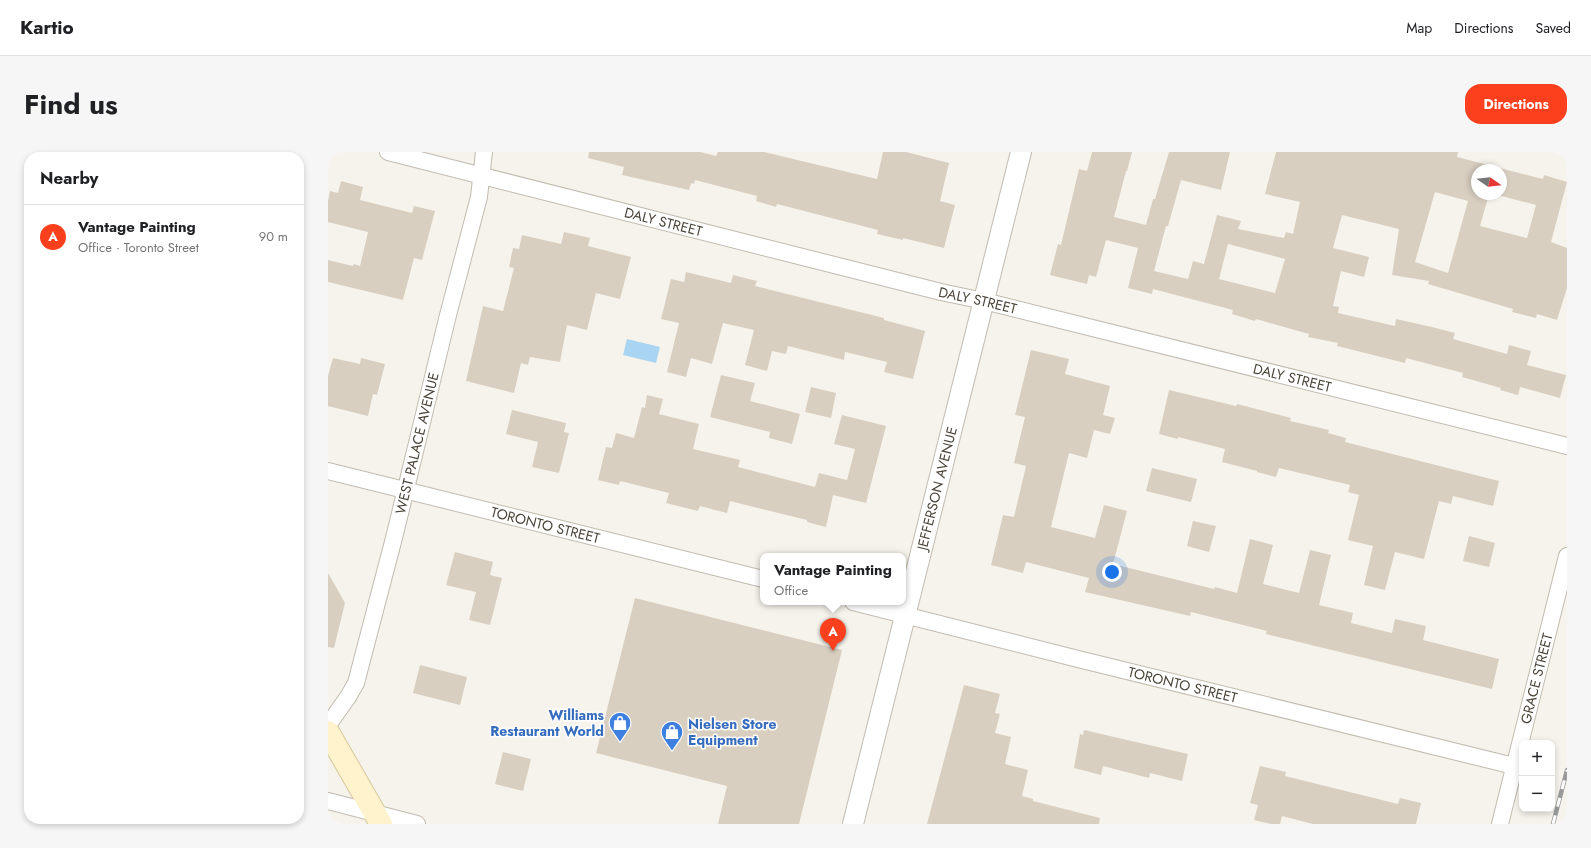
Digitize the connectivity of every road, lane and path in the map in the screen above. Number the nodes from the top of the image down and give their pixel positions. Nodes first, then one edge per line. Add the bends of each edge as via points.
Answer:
1 (388, 152) edge
2 (484, 152) edge
3 (1022, 152) edge
4 (481, 175) junction
5 (984, 301) junction
6 (1567, 446) edge
7 (328, 471) edge
8 (406, 490) junction
9 (1567, 556) edge
10 (760, 578) edge
11 (865, 605) edge
12 (906, 615) junction
13 (328, 725) edge
14 (328, 732) edge
15 (1514, 766) junction
16 (328, 801) edge
17 (378, 819) edge
18 (417, 824) edge
19 (853, 824) edge
20 (1500, 824) edge

1 - 4 street, DALY STREET
2 - 4 street, WEST PALACE AVENUE
3 - 5 street, JEFFERSON AVENUE
4 - 5 street, DALY STREET
4 - 8 street, WEST PALACE AVENUE via 479,197
5 - 6 street, DALY STREET
5 - 12 street, JEFFERSON AVENUE
7 - 8 street, TORONTO STREET
8 - 10 street, TORONTO STREET
8 - 13 street, WEST PALACE AVENUE via 356,683
9 - 15 street, GRACE STREET
11 - 12 street, TORONTO STREET
12 - 15 street, TORONTO STREET
12 - 19 street, JEFFERSON AVENUE
14 - 17 main road
15 - 20 street, GRACE STREET
16 - 17 street
17 - 18 street

